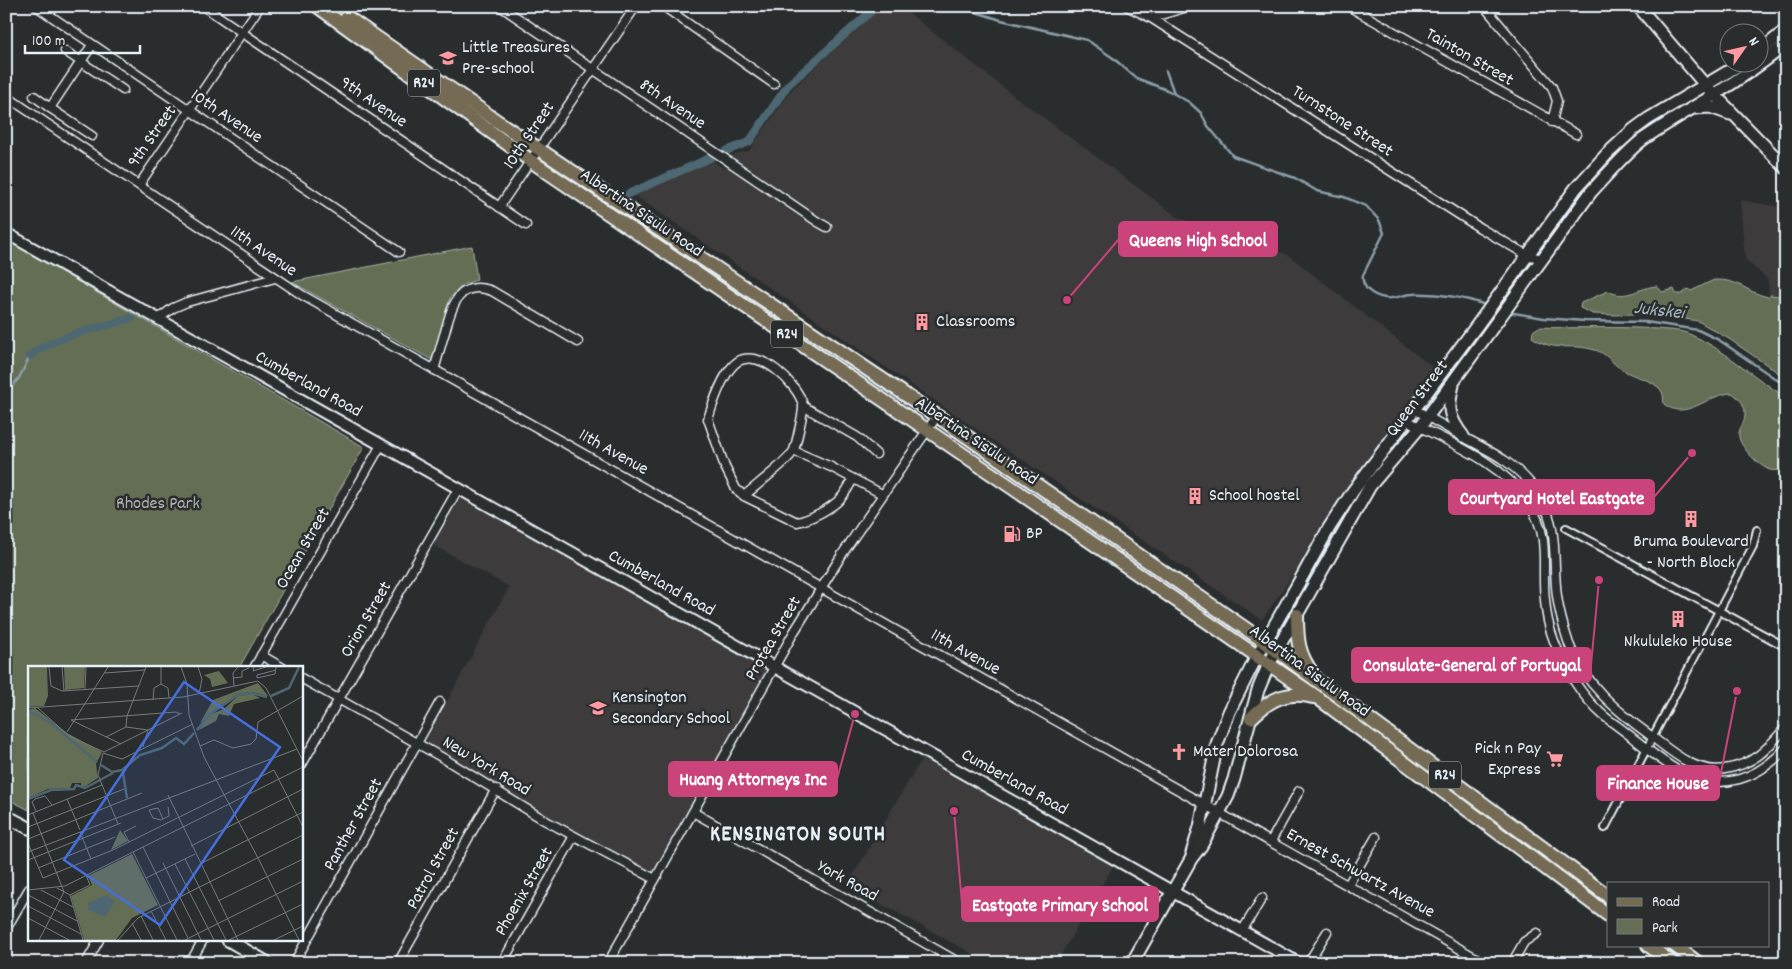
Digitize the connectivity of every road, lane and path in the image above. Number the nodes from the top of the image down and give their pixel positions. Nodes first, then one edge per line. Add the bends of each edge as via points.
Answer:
1 (36, 6) edge
2 (203, 6) edge
3 (260, 6) edge
4 (317, 6) edge
5 (332, 6) edge
6 (500, 6) edge
7 (636, 6) edge
8 (663, 6) edge
9 (1127, 6) edge
10 (1190, 6) edge
11 (1348, 6) edge
12 (1484, 6) edge
13 (1638, 6) edge
14 (1151, 18) junction
15 (1786, 30) edge
16 (242, 33) junction
17 (1770, 43) edge
18 (92, 44) junction
19 (1786, 44) edge
20 (65, 51) dead end
21 (81, 61) junction
22 (592, 69) junction
23 (1728, 72) edge
24 (774, 84) dead end
25 (1706, 86) junction
26 (123, 90) dead end
27 (1714, 94) junction
28 (6, 96) edge
29 (34, 96) dead end
30 (50, 108) junction
31 (1692, 109) junction
32 (190, 110) junction
33 (1734, 115) junction
34 (1552, 122) junction
35 (1576, 134) dead end
36 (92, 136) dead end
37 (539, 150) junction
38 (531, 161) junction
39 (1785, 165) edge
40 (138, 185) junction
41 (499, 207) junction
42 (526, 225) dead end
43 (827, 227) dead end
44 (6, 233) edge
45 (399, 252) dead end
46 (1528, 255) junction
47 (1542, 259) junction
48 (275, 278) junction
49 (158, 319) junction
50 (578, 342) dead end
51 (434, 370) junction
52 (1455, 379) junction
53 (803, 406) junction
54 (1414, 409) junction
55 (937, 416) junction
56 (1428, 417) junction
57 (1406, 420) junction
58 (1420, 427) junction
59 (927, 430) junction
60 (1463, 436) junction
61 (381, 445) junction
62 (794, 451) junction
63 (876, 454) dead end
64 (853, 478) junction
65 (458, 489) junction
66 (882, 494) junction
67 (744, 496) junction
68 (1566, 528) dead end
69 (1756, 530) dead end
70 (821, 588) junction
71 (1719, 611) junction
72 (1297, 615) junction
73 (1265, 642) junction
74 (1786, 647) edge
75 (1276, 650) junction
76 (261, 655) junction
77 (1257, 656) junction
78 (1269, 664) junction
79 (255, 666) edge
80 (280, 666) edge
81 (775, 666) junction
82 (302, 679) edge
83 (1319, 683) junction
84 (1318, 698) junction
85 (339, 700) junction
86 (440, 702) dead end
87 (1250, 718) junction
88 (1636, 725) junction
89 (1786, 727) edge
90 (1629, 735) junction
91 (1652, 737) junction
92 (418, 744) junction
93 (1646, 748) junction
94 (1786, 748) edge
95 (302, 764) edge
96 (496, 789) junction
97 (1299, 791) dead end
98 (1205, 805) junction
99 (693, 812) junction
100 (1220, 813) junction
101 (6, 816) edge
102 (28, 827) edge
103 (1605, 828) dead end
104 (574, 836) junction
105 (1376, 837) dead end
106 (1270, 841) junction
107 (1191, 859) junction
108 (655, 879) junction
109 (1348, 885) junction
110 (28, 891) edge
111 (1173, 892) junction
112 (1607, 895) edge
113 (1262, 898) dead end
114 (1607, 914) edge
115 (6, 929) edge
116 (1242, 931) junction
117 (1326, 932) dead end
118 (1537, 933) dead end
119 (98, 942) edge
120 (202, 942) edge
121 (231, 942) edge
122 (1649, 946) edge
123 (1675, 946) edge
124 (611, 961) edge
125 (86, 963) edge
126 (190, 963) edge
127 (268, 963) edge
128 (294, 963) edge
129 (398, 963) edge
130 (502, 963) edge
131 (960, 963) edge
132 (1132, 963) edge
133 (1300, 963) edge
134 (1308, 963) edge
135 (1485, 963) edge
136 (1512, 963) edge
137 (1672, 963) edge
138 (1698, 963) edge

1 - 18 street, 10th Avenue
2 - 16 street, 9th Avenue
3 - 16 street, 9th Street
4 - 38 main road, Albertina Sisulu Road / R24
5 - 37 main road, Albertina Sisulu Road / R24
6 - 22 street, 8th Avenue
7 - 22 street, 10th Street
8 - 24 street
9 - 14 street, Turnstone Street
10 - 14 street
11 - 34 street, Tainton Street
12 - 34 street via 1552,87 1556,101
13 - 25 main road
14 - 46 street, Turnstone Street via 1480,228
15 - 17 main road
16 - 32 street, 9th Street
16 - 41 street, 9th Avenue
18 - 21 street
18 - 32 street, 10th Avenue
19 - 27 main road, Queen Street
20 - 21 street
21 - 26 street
21 - 30 street
22 - 37 street, 10th Street
22 - 43 street, 8th Avenue
23 - 25 main road, Queen Street
25 - 27 main road
25 - 46 main road, Queen Street via 1648,119 1607,154 1576,188
27 - 31 main road, Queen Street
27 - 33 main road
28 - 40 street, 11th Avenue
29 - 30 street
30 - 36 street
31 - 33 main road via 1710,107
31 - 47 main road, Queen Street via 1651,134 1624,157 1591,192
32 - 40 street, 9th Street
32 - 45 street, 10th Avenue
33 - 39 main road
34 - 35 street, Tainton Street
37 - 38 street, 10th Street
37 - 55 main road, Albertina Sisulu Road / R24
38 - 41 street, 10th Street
38 - 59 main road, Albertina Sisulu Road / R24
40 - 48 street, 11th Avenue
41 - 42 street, 9th Avenue
44 - 49 street, Cumberland Road
46 - 47 street, Turnstone Street
46 - 54 main road, Queen Street
47 - 52 main road, Queen Street
48 - 49 street via 187,302
48 - 51 street, 11th Avenue
49 - 61 street, Cumberland Road
50 - 51 street via 492,291 477,287 460,295 452,305
51 - 70 street, 11th Avenue
52 - 56 main road, Queen Street
52 - 60 main road via 1450,413
53 - 62 street
53 - 63 street via 858,437
53 - 67 street via 783,374 756,360 742,359 728,371 708,419 725,467 736,489
54 - 56 street
54 - 57 main road, Queen Street
55 - 59 street, Protea Street
55 - 73 main road, Albertina Sisulu Road / R24
56 - 58 main road, Queen Street
56 - 60 street
57 - 58 street
57 - 73 main road, Queen Street via 1339,513
58 - 72 main road, Queen Street via 1366,492
58 - 90 street via 1458,445 1496,469 1530,505 1543,536 1544,600 1554,642 1583,693 1604,716
59 - 66 street, Protea Street
59 - 77 main road, Albertina Sisulu Road / R24
60 - 88 street via 1511,464 1532,484 1542,500 1553,533 1558,603 1572,651 1598,690
61 - 65 street, Cumberland Road
61 - 76 street, Ocean Street
62 - 64 street
62 - 67 street
64 - 66 street
64 - 67 street via 842,498 801,521 793,521
65 - 81 street, Cumberland Road
65 - 85 street, Orion Street
66 - 70 street, Protea Street
68 - 71 street
69 - 71 street via 1752,546
70 - 81 street, Protea Street
70 - 98 street, 11th Avenue
71 - 74 street
71 - 91 street
72 - 75 main road, Queen Street
72 - 83 main road via 1301,654
73 - 75 main road, Albertina Sisulu Road / R24
73 - 77 main road, Queen Street
75 - 78 main road, Queen Street
75 - 83 main road, Albertina Sisulu Road / R24
76 - 79 street, Ocean Street
76 - 80 street
77 - 78 main road, Albertina Sisulu Road / R24
77 - 98 main road, Queen Street via 1221,731
78 - 84 main road, Albertina Sisulu Road / R24
78 - 87 main road, Queen Street
81 - 99 street, Protea Street
81 - 111 street, Cumberland Road
82 - 85 street, New York Road
83 - 112 main road, Albertina Sisulu Road / R24
84 - 87 main road via 1304,694 1284,695 1269,702
84 - 114 main road, Albertina Sisulu Road / R24
85 - 92 street, New York Road
85 - 95 street, Orion Street
86 - 92 street, Panther Street
87 - 100 main road, Queen Street via 1234,780
88 - 90 street
88 - 91 street
89 - 91 street via 1758,757 1719,770 1704,768 1676,756
90 - 93 street
91 - 93 street
92 - 96 street, New York Road
92 - 128 street, Panther Street
93 - 94 street via 1682,773 1721,782 1757,773
93 - 103 street
96 - 104 street, New York Road
96 - 129 street, Patrol Street
97 - 106 street
98 - 100 street, 11th Avenue
98 - 107 main road, Queen Street
99 - 108 street, Protea Street
99 - 131 street, York Road
100 - 106 street, Ernest Schwartz Avenue
100 - 107 main road, Queen Street
101 - 102 main road
104 - 108 street, New York Road
104 - 130 street, Phoenix Street
105 - 109 street
106 - 109 street, Ernest Schwartz Avenue
107 - 111 main road, Queen Street
108 - 124 street, Protea Street
109 - 135 street, Ernest Schwartz Avenue
110 - 115 street
111 - 116 street, Cumberland Road
111 - 132 main road, Queen Street
113 - 116 street
116 - 133 street, Cumberland Road
117 - 134 street
118 - 136 street via 1524,942
119 - 125 street
120 - 126 street
121 - 127 main road
122 - 137 main road
123 - 138 main road

